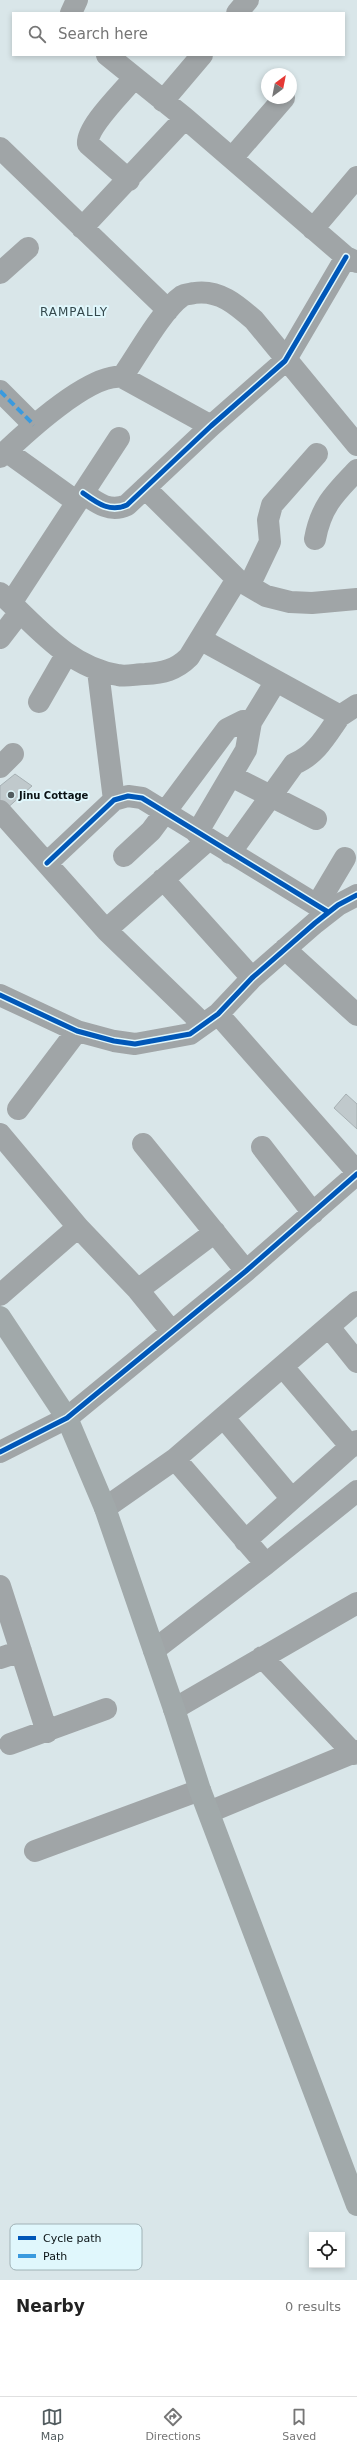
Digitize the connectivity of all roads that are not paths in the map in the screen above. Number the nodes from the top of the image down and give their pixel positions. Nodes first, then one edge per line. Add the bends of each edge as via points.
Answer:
1 (77, 0) edge
2 (248, 0) edge
3 (71, 12) edge
4 (238, 12) edge
5 (108, 56) edge
6 (201, 56) edge
7 (134, 78) junction
8 (163, 101) junction
9 (279, 104) edge
10 (185, 118) junction
11 (0, 148) edge
12 (232, 158) junction
13 (357, 177) edge
14 (129, 180) junction
15 (82, 228) junction
16 (313, 230) junction
17 (28, 248) dead end
18 (352, 260) edge
19 (0, 273) edge
20 (168, 310) junction
21 (285, 361) junction
22 (122, 378) junction
23 (0, 391) edge
24 (34, 425) junction
25 (211, 426) junction
26 (119, 438) dead end
27 (357, 445) edge
28 (3, 454) edge
29 (317, 454) dead end
30 (357, 470) edge
31 (145, 488) junction
32 (80, 497) junction
33 (315, 539) dead end
34 (243, 582) junction
35 (357, 599) edge
36 (10, 603) edge
37 (0, 638) edge
38 (200, 639) junction
39 (66, 655) junction
40 (98, 671) junction
41 (276, 680) junction
42 (39, 702) dead end
43 (348, 711) edge
44 (251, 722) junction
45 (231, 776) junction
46 (270, 795) junction
47 (114, 800) junction
48 (0, 811) edge
49 (166, 811) junction
50 (316, 819) dead end
51 (203, 837) junction
52 (230, 853) junction
53 (124, 856) dead end
54 (345, 858) dead end
55 (47, 863) junction
56 (163, 879) junction
57 (357, 895) edge
58 (322, 908) junction
59 (106, 930) junction
60 (285, 948) junction
61 (252, 978) junction
62 (3, 994) edge
63 (357, 1014) edge
64 (211, 1019) junction
65 (77, 1031) junction
66 (18, 1109) dead end
67 (0, 1134) edge
68 (143, 1144) dead end
69 (262, 1147) dead end
70 (8, 1159) edge
71 (357, 1173) edge
72 (313, 1213) junction
73 (78, 1227) junction
74 (215, 1232) junction
75 (246, 1271) junction
76 (138, 1290) junction
77 (0, 1295) edge
78 (357, 1302) edge
79 (0, 1318) edge
80 (329, 1327) junction
81 (172, 1332) junction
82 (357, 1362) edge
83 (283, 1367) junction
84 (67, 1418) junction
85 (224, 1418) junction
86 (354, 1444) edge
87 (0, 1452) edge
88 (175, 1459) junction
89 (357, 1492) edge
90 (292, 1499) junction
91 (105, 1508) junction
92 (245, 1541) junction
93 (266, 1564) junction
94 (0, 1586) edge
95 (357, 1602) edge
96 (154, 1650) junction
97 (21, 1651) junction
98 (262, 1657) junction
99 (0, 1658) edge
100 (106, 1709) dead end
101 (174, 1709) junction
102 (47, 1732) junction
103 (10, 1744) dead end
104 (355, 1752) edge
105 (200, 1790) junction
106 (209, 1812) junction
107 (35, 1851) dead end
108 (357, 2205) edge

1 - 3 street
2 - 4 street
5 - 7 street
6 - 8 street
7 - 8 street
7 - 14 street via 92,128 87,138 88,144
8 - 10 street
9 - 12 street
10 - 12 street
10 - 14 street
11 - 15 street
12 - 16 street
13 - 16 street
14 - 15 street
15 - 20 street
16 - 18 street
17 - 19 street
18 - 21 street
20 - 21 street via 183,295 200,292 219,295 254,320
20 - 22 street
21 - 25 street
21 - 27 street
22 - 24 street via 113,376 92,385
22 - 25 street
23 - 24 street
24 - 28 street
25 - 31 street
26 - 32 street
28 - 32 street
29 - 34 street via 272,505 268,520 270,542
30 - 33 street via 331,497 323,510
31 - 32 street via 118,510
31 - 34 street
32 - 36 street
34 - 35 street via 266,596 290,602
34 - 38 street
36 - 37 street
36 - 39 street
38 - 40 street via 179,667 160,673 119,676
38 - 41 street
39 - 40 street
39 - 42 street
40 - 47 street
41 - 43 street
41 - 44 street
43 - 46 street via 315,751 306,759 294,764
44 - 45 street via 246,750
44 - 49 street via 243,721 227,729
45 - 46 street
45 - 51 street
46 - 50 street
46 - 52 street
47 - 49 street via 128,796 142,798
47 - 55 street
48 - 55 street
49 - 51 street
49 - 53 street via 151,831
51 - 52 street
51 - 56 street
52 - 58 street
54 - 58 street
55 - 59 street
56 - 59 street
56 - 61 street
57 - 58 street
58 - 60 street
59 - 64 street
60 - 61 street
60 - 63 street
61 - 64 street
62 - 65 street
64 - 65 street via 190,1034 135,1044
64 - 71 street
65 - 66 street
67 - 70 street
68 - 74 street
69 - 72 street
70 - 73 street
71 - 72 street
72 - 75 street
73 - 76 street
73 - 77 street
74 - 75 street
74 - 76 street
75 - 81 street
76 - 81 street
78 - 80 street
79 - 84 main road
80 - 82 street
80 - 83 street
81 - 84 street
83 - 85 street
83 - 86 street
84 - 87 street
84 - 91 main road
85 - 88 street
85 - 90 street
86 - 90 street
88 - 91 street
88 - 92 street
89 - 93 street
90 - 92 street
91 - 96 main road
92 - 93 street
93 - 96 street
94 - 97 street
95 - 98 street
96 - 101 main road
97 - 99 street
97 - 102 street
98 - 101 street
98 - 104 street
100 - 102 street
101 - 105 main road
102 - 103 street
104 - 106 street
105 - 106 main road
105 - 107 street
106 - 108 main road

